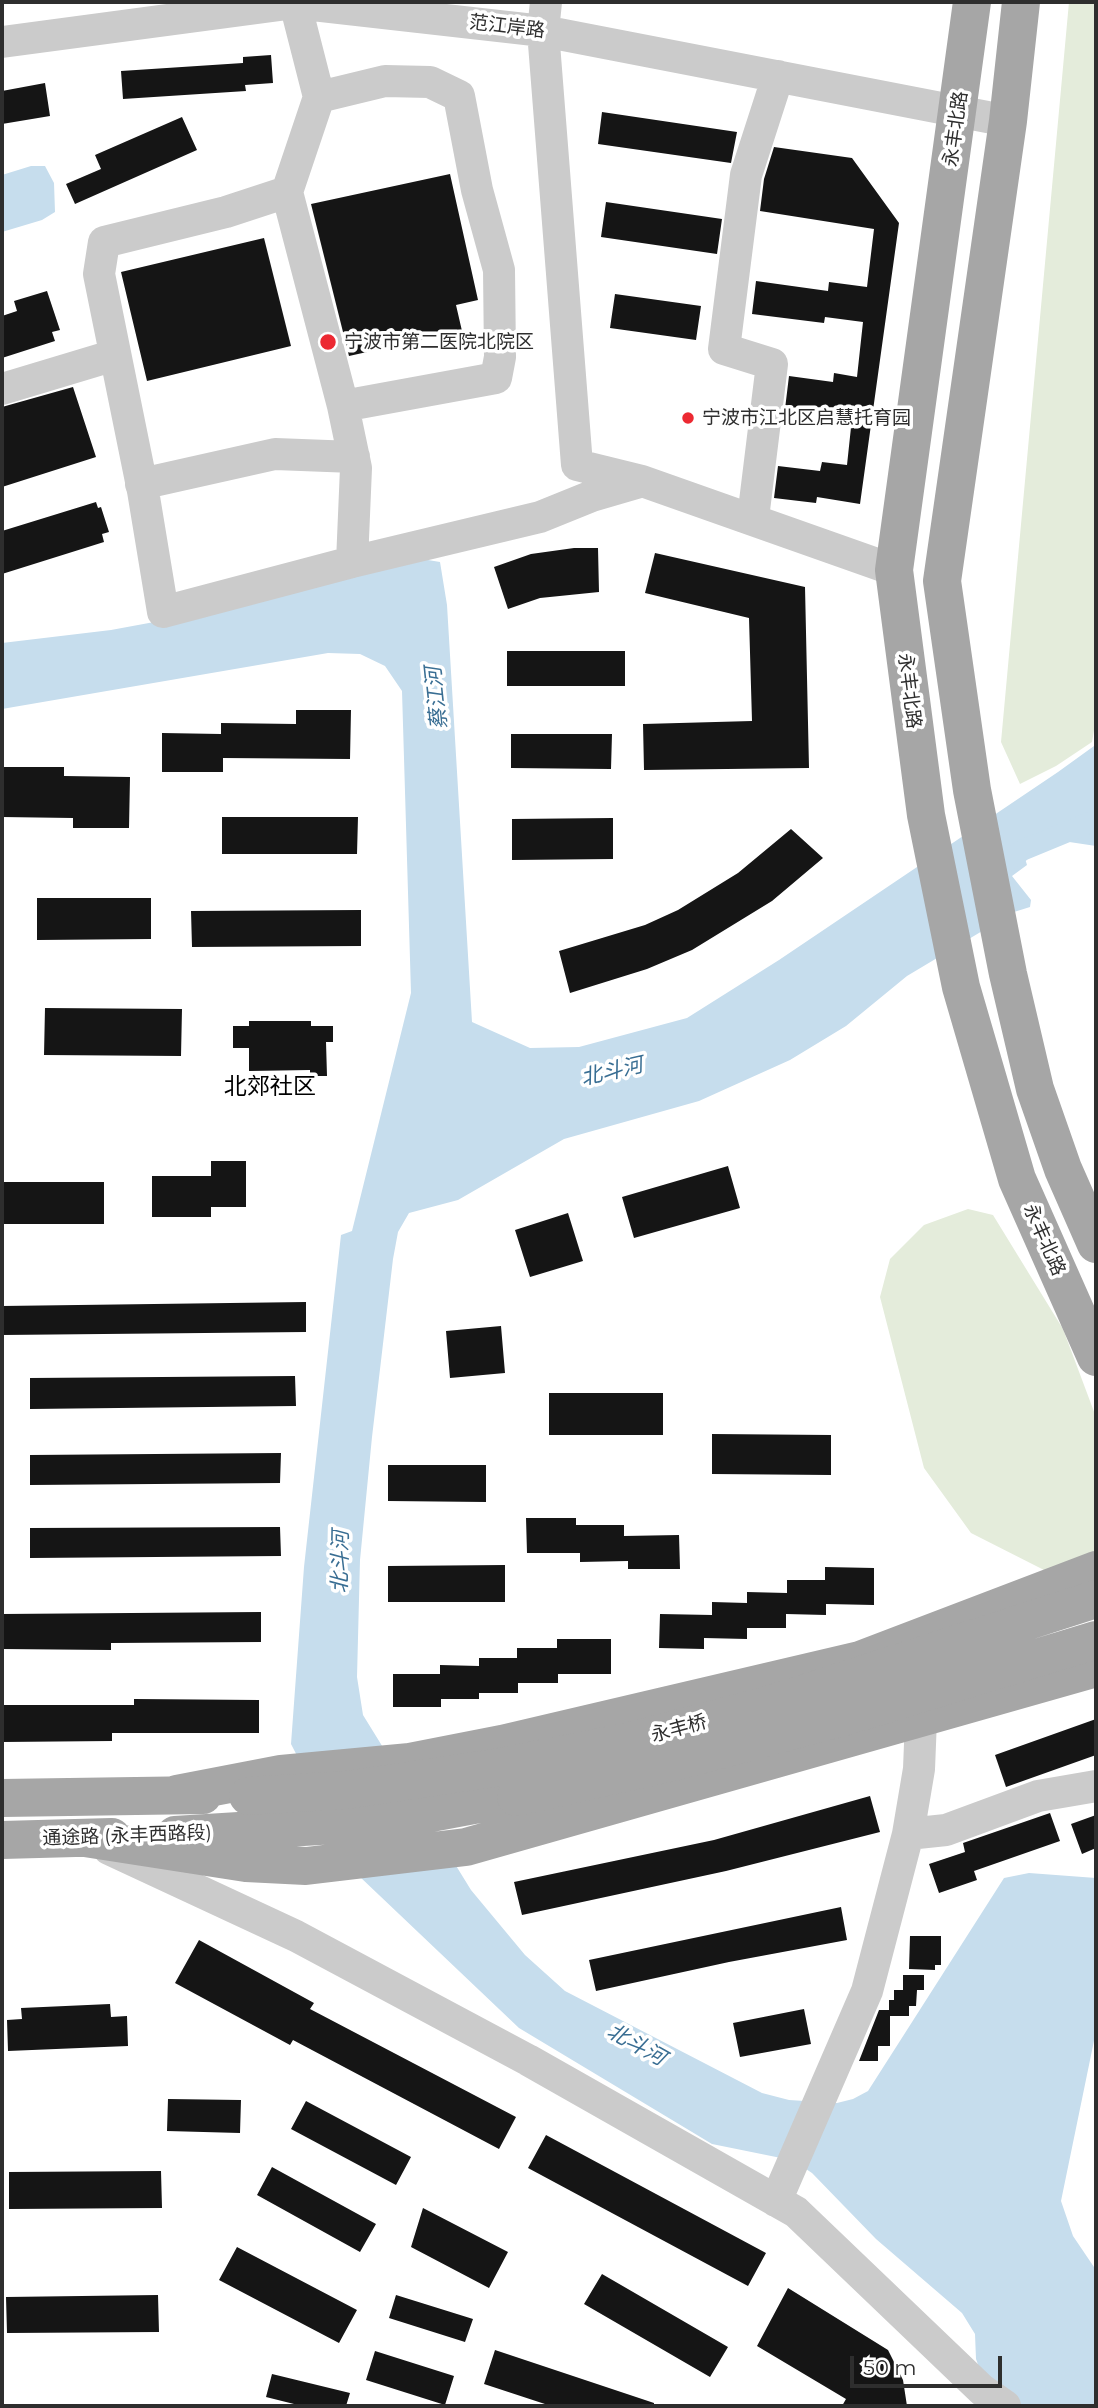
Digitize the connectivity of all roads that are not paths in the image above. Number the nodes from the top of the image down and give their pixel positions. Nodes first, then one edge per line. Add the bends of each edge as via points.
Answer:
1 (295, 2) edge
2 (972, 2) edge
3 (1021, 2) edge
4 (545, 17) edge
5 (2, 42) edge
6 (778, 76) junction
7 (319, 97) junction
8 (959, 112) junction
9 (1008, 121) junction
10 (287, 192) junction
11 (115, 355) junction
12 (2, 389) edge
13 (343, 406) junction
14 (354, 457) junction
15 (642, 481) junction
16 (141, 484) junction
17 (753, 518) junction
18 (352, 562) junction
19 (894, 570) junction
20 (1096, 1244) edge
21 (1096, 1357) edge
22 (1096, 1570) edge
23 (1096, 1599) edge
24 (1096, 1640) edge
25 (1096, 1668) edge
26 (921, 1719) junction
27 (1096, 1786) edge
28 (177, 1794) junction
29 (2, 1798) edge
30 (249, 1814) junction
31 (908, 1834) junction
32 (86, 1838) junction
33 (2, 1840) edge
34 (776, 2201) junction
35 (987, 2401) edge

1 - 4 street, 范江岸路
1 - 5 street, 范江岸路
1 - 7 street
2 - 8 main road, 永丰北路
3 - 9 main road
4 - 6 street, 范江岸路
4 - 15 street via 577,465
6 - 8 street, 范江岸路
6 - 17 street via 746,175 724,349 772,364
7 - 10 street
7 - 13 street via 385,81 430,82 459,96 477,190 499,270 496,377
8 - 9 street, 范江岸路
8 - 19 main road, 永丰北路
9 - 20 main road via 942,581 972,790 1008,974 1035,1089 1063,1170
10 - 11 street via 104,242 99,274
10 - 13 street
11 - 12 street
11 - 16 street
13 - 14 street
14 - 16 street via 275,454
14 - 18 street
15 - 17 street
15 - 18 street via 540,517
16 - 18 street via 163,612
17 - 19 street
19 - 21 main road, 永丰北路 via 926,815 961,987 1017,1179
22 - 28 main road via 860,1660 411,1762 281,1774
23 - 30 main road, 永丰桥, bridge via 765,1706 627,1742 346,1790
24 - 30 main road, 永丰桥, bridge via 840,1718 516,1797 383,1822
25 - 26 main road
26 - 31 street via 919,1769
26 - 32 main road via 467,1847 306,1866 246,1863
27 - 31 street via 1038,1796 946,1829
28 - 29 main road, 通途路 (永丰西路段)
28 - 30 main road, 通途路 (永丰西路段)
30 - 32 main road, 通途路 (永丰西路段)
31 - 34 street via 867,1991
32 - 33 main road, 通途路 (永丰西路段)
32 - 34 street via 296,1936 528,2060
34 - 35 street via 796,2212

